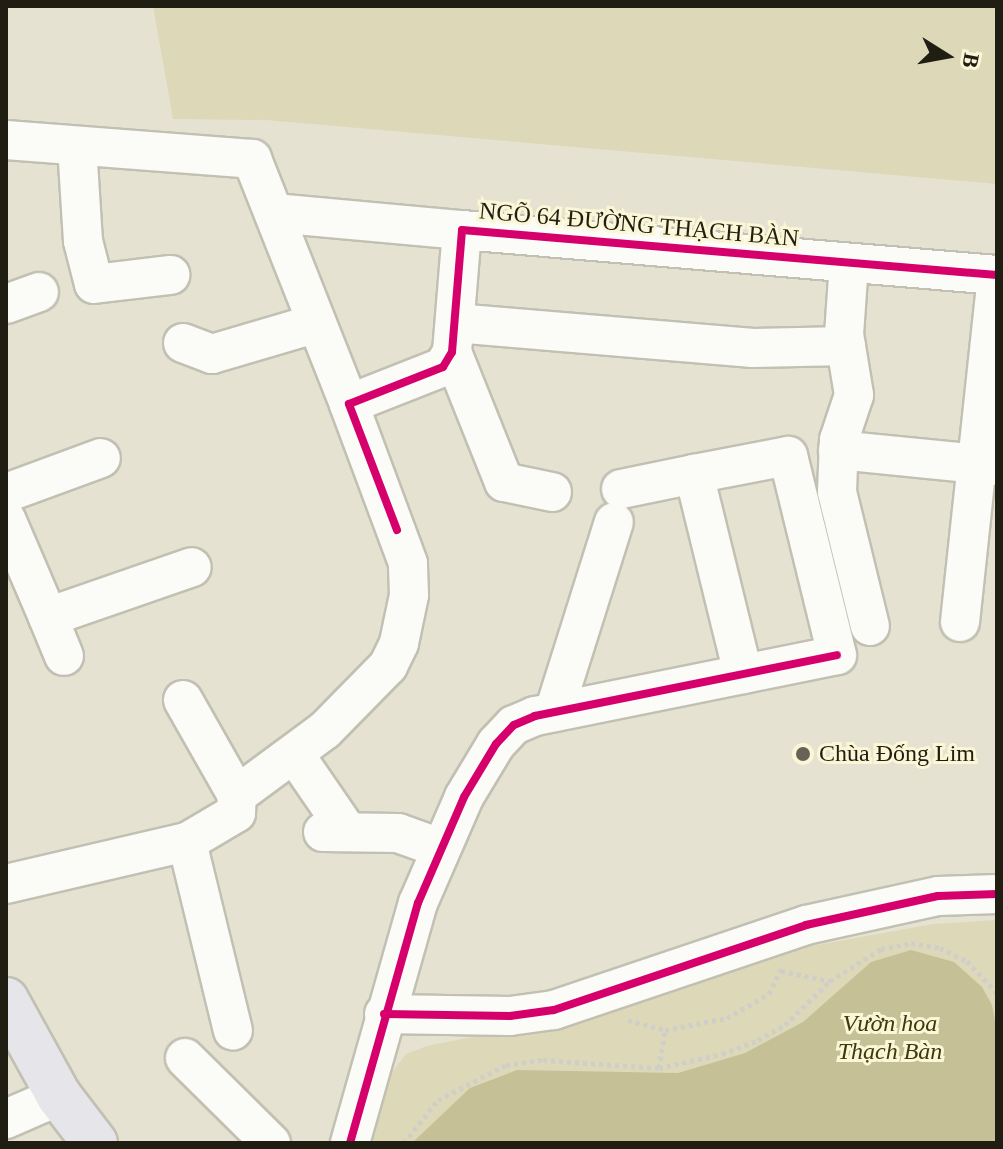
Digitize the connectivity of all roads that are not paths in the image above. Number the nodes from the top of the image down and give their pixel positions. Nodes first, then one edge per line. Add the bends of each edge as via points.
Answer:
1 (6, 140) edge
2 (77, 146) junction
3 (274, 213) junction
4 (462, 230) junction
5 (849, 263) junction
6 (170, 275) dead end
7 (997, 275) edge
8 (317, 323) junction
9 (454, 338) junction
10 (183, 343) dead end
11 (846, 346) junction
12 (349, 404) junction
13 (838, 450) junction
14 (101, 458) dead end
15 (987, 465) edge
16 (694, 474) junction
17 (552, 492) dead end
18 (6, 493) edge
19 (6, 519) edge
20 (192, 567) dead end
21 (48, 617) junction
22 (960, 622) dead end
23 (870, 626) dead end
24 (64, 656) dead end
25 (743, 674) junction
26 (183, 700) dead end
27 (554, 712) junction
28 (295, 755) junction
29 (237, 795) junction
30 (187, 842) junction
31 (440, 848) junction
32 (6, 884) edge
33 (997, 894) edge
34 (6, 1000) edge
35 (384, 1014) junction
36 (233, 1030) dead end
37 (185, 1058) dead end
38 (59, 1096) junction
39 (6, 1119) edge
40 (95, 1143) edge
41 (271, 1143) edge
42 (350, 1143) edge

1 - 2 street
2 - 3 street via 252,159
2 - 6 street via 83,241 94,284
3 - 4 street
3 - 8 street
4 - 5 street, NGÕ 64 ĐƯỜNG THẠCH BÀN
4 - 9 street, NGÕ 64 ĐƯỜNG THẠCH BÀN
5 - 7 street, NGÕ 64 ĐƯỜNG THẠCH BÀN
5 - 11 street
7 - 15 street
8 - 10 street via 212,354
8 - 12 street
9 - 11 street
9 - 12 street via 432,374
9 - 17 street via 504,482
11 - 13 street via 854,395
12 - 28 street via 397,530 409,582 394,657
13 - 15 street
13 - 23 street via 841,515
14 - 18 street
15 - 22 street
16 - 25 street
16 - 25 street via 788,456 837,655
16 - 27 street via 617,506
19 - 21 street
20 - 21 street
21 - 24 street
25 - 27 street
26 - 29 street
27 - 31 street via 514,725 496,744
28 - 29 street
28 - 31 street via 336,832 407,834
29 - 30 street via 236,813
30 - 32 street
30 - 36 street
31 - 35 street
33 - 35 street via 923,899 781,933 607,994 510,1016
34 - 38 main road
35 - 42 street
37 - 41 street
38 - 39 street
38 - 40 main road

